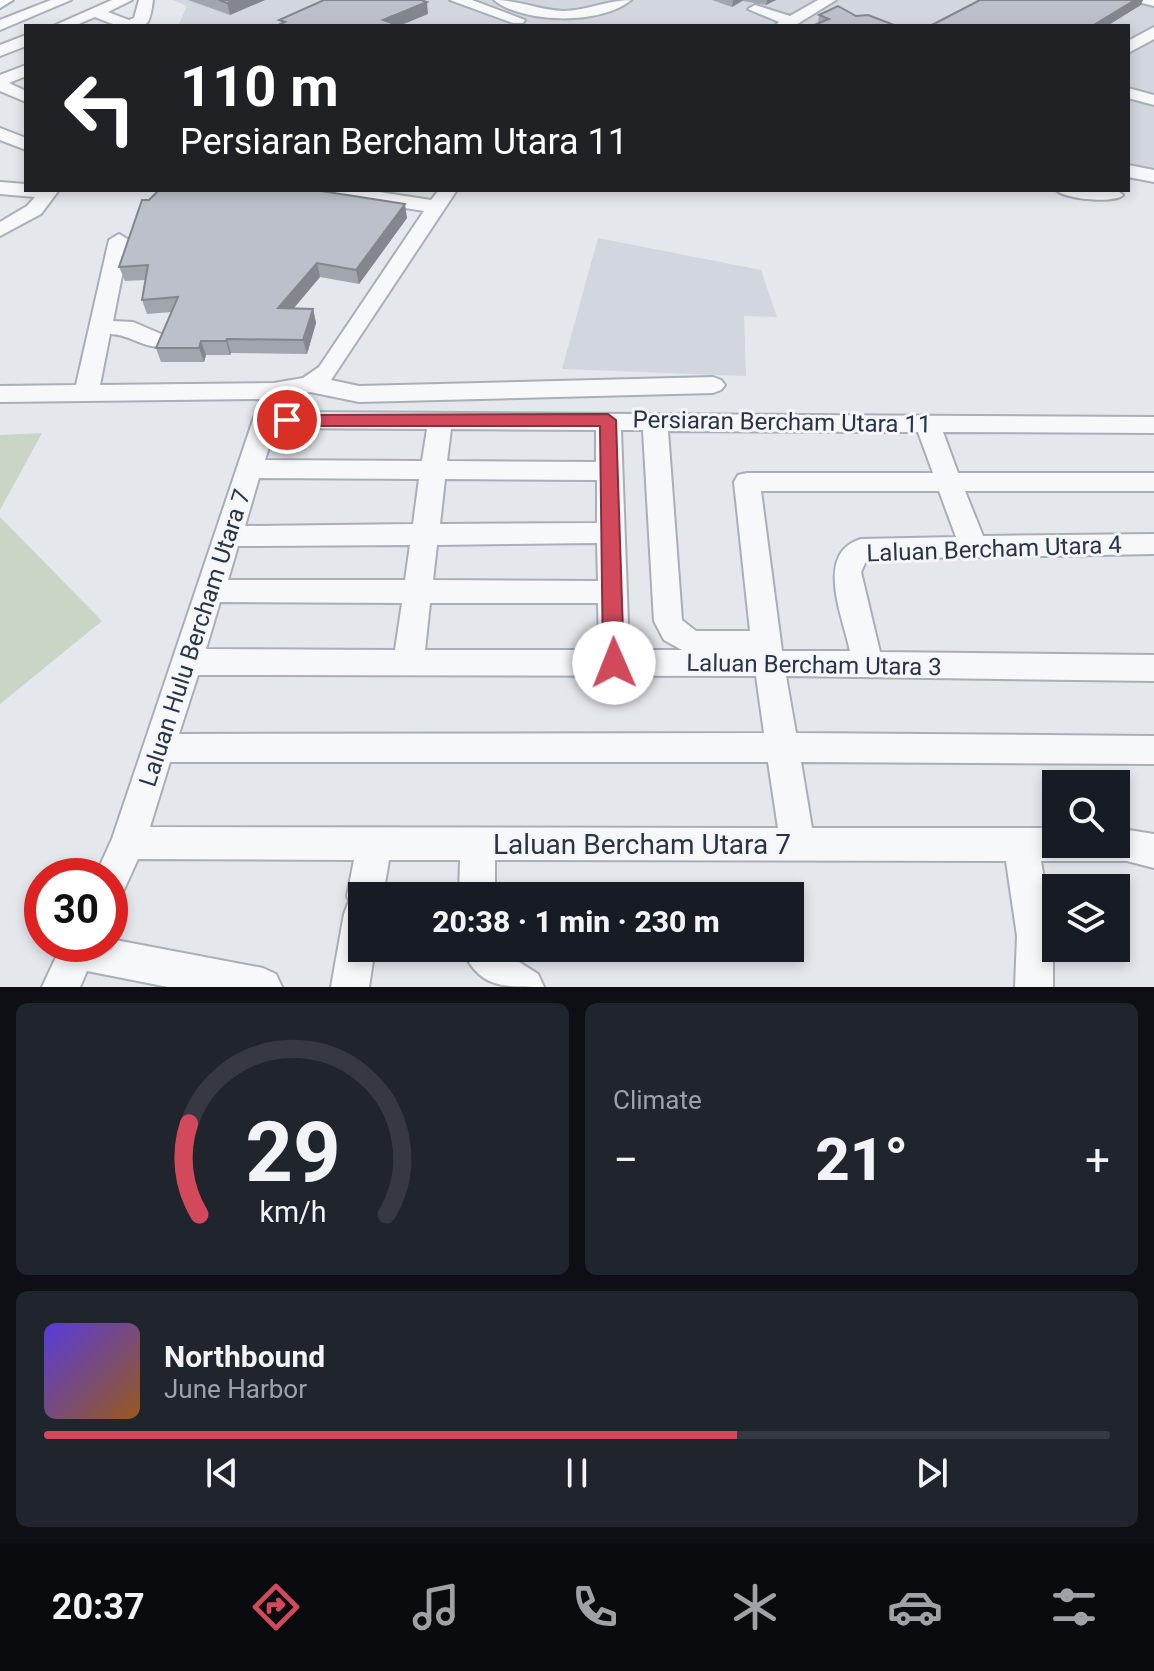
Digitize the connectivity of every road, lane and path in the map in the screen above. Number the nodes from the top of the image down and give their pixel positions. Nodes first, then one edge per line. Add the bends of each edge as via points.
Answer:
1 (64, 0) edge
2 (125, 0) edge
3 (146, 0) edge
4 (457, 0) edge
5 (624, 0) edge
6 (1147, 0) edge
7 (827, 1) edge
8 (1154, 2) edge
9 (525, 3) edge
10 (0, 8) edge
11 (502, 8) edge
12 (755, 9) dead end
13 (843, 10) edge
14 (95, 12) junction
15 (24, 20) edge
16 (66, 24) edge
17 (125, 24) edge
18 (134, 24) edge
19 (488, 24) edge
20 (531, 24) edge
21 (788, 24) edge
22 (0, 25) edge
23 (1154, 32) edge
24 (24, 41) edge
25 (1130, 46) edge
26 (1130, 47) edge
27 (0, 51) edge
28 (1154, 54) edge
29 (24, 71) edge
30 (0, 83) edge
31 (1130, 94) edge
32 (24, 96) edge
33 (1154, 100) edge
34 (0, 133) edge
35 (24, 144) edge
36 (1130, 171) edge
37 (1154, 176) edge
38 (0, 188) edge
39 (24, 189) edge
40 (49, 192) edge
41 (358, 192) edge
42 (1085, 192) edge
43 (1114, 195) dead end
44 (442, 198) edge
45 (0, 230) edge
46 (119, 240) dead end
47 (100, 328) junction
48 (158, 341) edge
49 (310, 384) junction
50 (713, 385) dead end
51 (87, 391) junction
52 (274, 391) junction
53 (0, 394) edge
54 (265, 420) junction
55 (608, 420) junction
56 (440, 421) junction
57 (655, 421) junction
58 (927, 423) junction
59 (1151, 431) edge
60 (250, 469) junction
61 (433, 471) junction
62 (609, 471) junction
63 (949, 482) junction
64 (1154, 482) edge
65 (611, 533) junction
66 (425, 535) junction
67 (228, 536) junction
68 (1154, 544) edge
69 (973, 547) junction
70 (210, 591) junction
71 (418, 591) junction
72 (612, 592) junction
73 (767, 653) junction
74 (187, 662) junction
75 (408, 663) junction
76 (614, 663) junction
77 (868, 666) junction
78 (1154, 668) edge
79 (159, 748) junction
80 (783, 749) junction
81 (1154, 750) edge
82 (128, 843) junction
83 (797, 843) junction
84 (374, 844) junction
85 (478, 844) junction
86 (1021, 845) junction
87 (1154, 851) edge
88 (121, 858) edge
89 (367, 882) edge
90 (477, 882) edge
91 (128, 958) edge
92 (73, 962) edge
93 (354, 962) edge
94 (485, 962) edge
95 (61, 987) edge
96 (263, 987) edge
97 (350, 987) edge
98 (525, 987) edge
99 (1034, 987) edge

1 - 15 street
2 - 14 street
3 - 18 street via 141,21
4 - 11 street
5 - 9 street via 570,17
6 - 8 street
7 - 13 street
7 - 21 street
9 - 11 street
10 - 15 street
11 - 19 street
11 - 20 street
12 - 21 street
14 - 16 street
14 - 17 street
15 - 22 street
23 - 25 street
24 - 27 street
26 - 28 street
29 - 30 street
30 - 32 street
31 - 33 street
34 - 35 street
36 - 37 street
38 - 39 street
40 - 45 street via 34,210
41 - 44 street
42 - 43 street
44 - 49 street via 327,372
46 - 47 street
47 - 48 street via 125,327
47 - 51 street
49 - 50 street via 359,394
49 - 52 street
51 - 52 street
51 - 53 street
52 - 54 street, Laluan Hulu Bercham Utara 7
54 - 56 street, Persiaran Bercham Utara 11
54 - 60 street, Laluan Hulu Bercham Utara 7
55 - 56 street, Persiaran Bercham Utara 11
55 - 57 street, Persiaran Bercham Utara 11
55 - 62 street
56 - 61 street
57 - 58 street, Persiaran Bercham Utara 11
57 - 73 street via 671,631 689,642
58 - 59 street, Persiaran Bercham Utara 11
58 - 63 street
60 - 61 street
60 - 67 street, Laluan Hulu Bercham Utara 7
61 - 62 street
61 - 66 street
62 - 65 street
63 - 64 street
63 - 69 street
63 - 73 street via 747,482
65 - 66 street
65 - 72 street
66 - 67 street
66 - 71 street
67 - 70 street, Laluan Hulu Bercham Utara 7
68 - 69 street, Laluan Bercham Utara 4
69 - 77 street, Laluan Bercham Utara 4 via 861,549 850,558 847,572
70 - 71 street
70 - 74 street, Laluan Hulu Bercham Utara 7
71 - 72 street
71 - 75 street
72 - 76 street
73 - 76 street, Laluan Bercham Utara 3
73 - 77 street, Laluan Bercham Utara 3
73 - 80 street
74 - 75 street, Laluan Bercham Utara 3
74 - 79 street, Laluan Hulu Bercham Utara 7
75 - 76 street, Laluan Bercham Utara 3
77 - 78 street, Laluan Bercham Utara 3
79 - 80 street
79 - 82 street, Laluan Hulu Bercham Utara 7
80 - 81 street
80 - 83 street
82 - 84 street, Laluan Bercham Utara 7
82 - 88 street, Laluan Hulu Bercham Utara 7
83 - 85 street, Laluan Bercham Utara 7
83 - 86 street, Laluan Bercham Utara 7
84 - 85 street, Laluan Bercham Utara 7
84 - 89 street
85 - 90 street
86 - 87 street, Laluan Bercham Utara 7 via 1127,845
86 - 99 street via 1035,936
91 - 96 street
92 - 95 street
93 - 97 street
94 - 98 street

